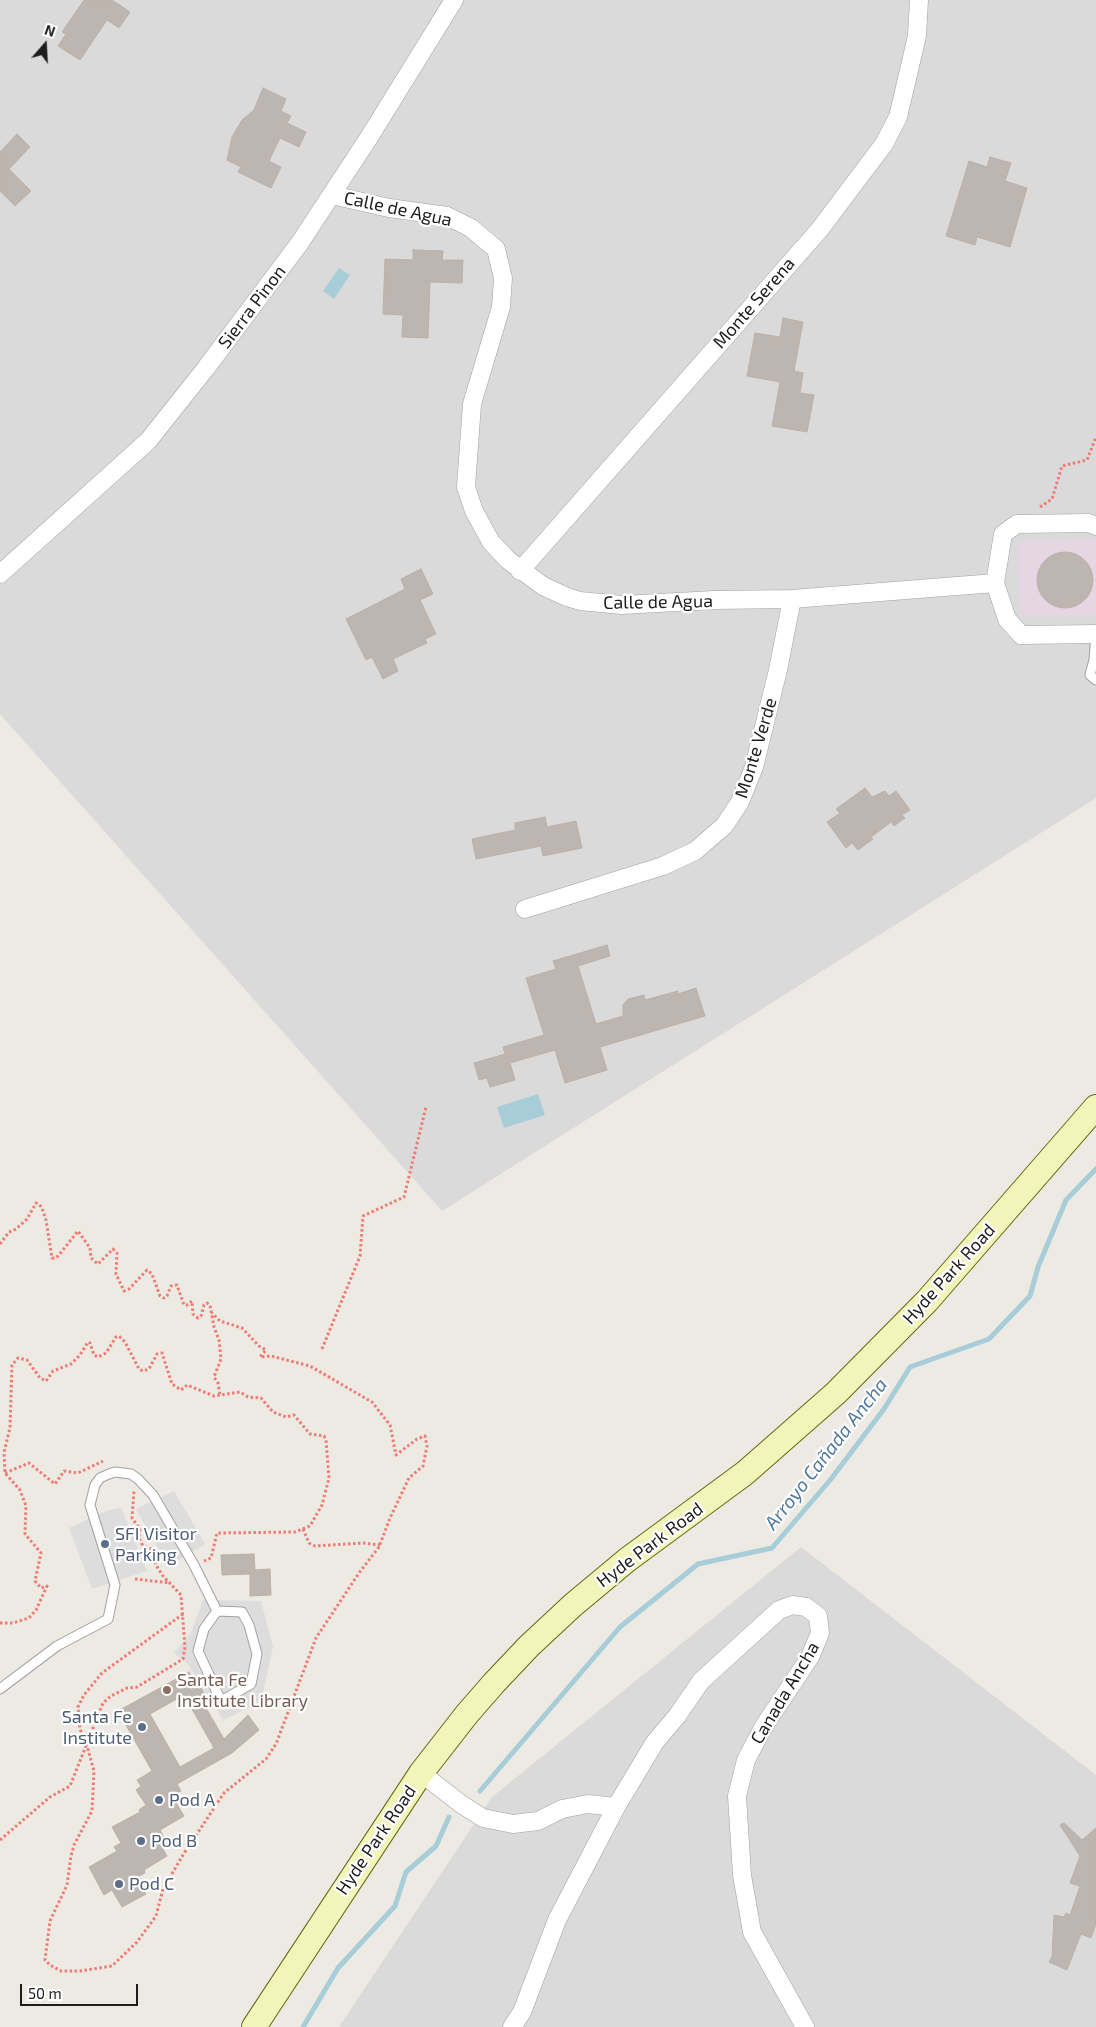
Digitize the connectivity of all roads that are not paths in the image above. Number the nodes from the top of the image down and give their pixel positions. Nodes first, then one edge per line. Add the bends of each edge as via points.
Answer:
1 (454, 0) edge
2 (919, 0) edge
3 (332, 195) junction
4 (1096, 526) edge
5 (520, 571) junction
6 (0, 574) edge
7 (994, 583) junction
8 (792, 599) junction
9 (1096, 634) edge
10 (1096, 680) edge
11 (525, 909) dead end
12 (1096, 1106) edge
13 (217, 1611) junction
14 (0, 1689) edge
15 (421, 1773) junction
16 (616, 1807) junction
17 (254, 2027) edge
18 (512, 2027) edge
19 (805, 2027) edge

1 - 3 street, Sierra Pinon
2 - 5 street, Monte Serena via 917,36 898,117 884,144 820,229
3 - 5 street, Calle de Agua via 446,216 471,228 496,249 503,278 501,307 472,404 466,487 484,532
3 - 6 street, Sierra Pinon via 300,244 148,441
4 - 7 street via 1089,522 1017,524 1003,534
5 - 8 street, Calle de Agua via 555,592 593,603 639,605
7 - 8 street, Calle de Agua
7 - 9 street via 1007,619 1021,635
8 - 11 street, Monte Verde via 758,752 740,802 724,826 695,851 663,866
9 - 10 lane via 1090,675
12 - 15 main road, Hyde Park Road via 927,1301 836,1393 745,1473 627,1560 552,1624 480,1698
13 - 13 lane via 242,1612 257,1654 251,1684 221,1701 198,1651 204,1629
13 - 14 lane via 153,1495 131,1474 115,1472 100,1478 91,1495 90,1505 115,1585 108,1619 57,1646
15 - 16 street via 483,1818 513,1824 538,1821 562,1809 588,1804
15 - 17 main road, Hyde Park Road
16 - 18 street, Canada Ancha via 557,1920 522,2012
16 - 19 street, Canada Ancha via 655,1742 701,1681 780,1610 793,1605 806,1607 818,1616 820,1633 810,1657 750,1752 736,1796 742,1875 752,1932

